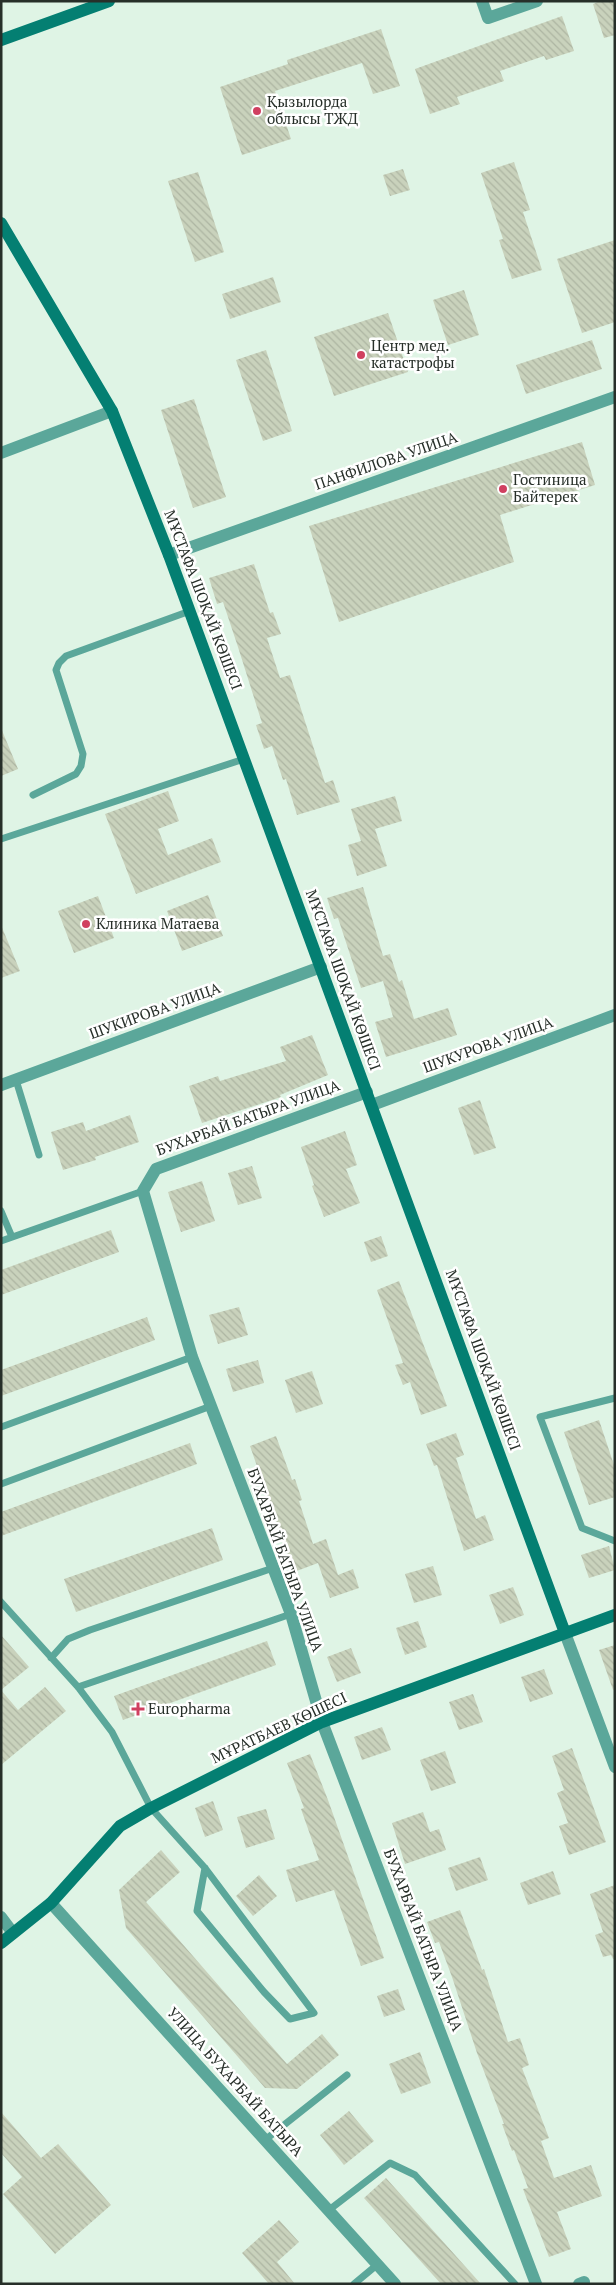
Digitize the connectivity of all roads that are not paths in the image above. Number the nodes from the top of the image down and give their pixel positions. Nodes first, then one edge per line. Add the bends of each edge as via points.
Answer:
1 (109, 1) edge
2 (482, 1) edge
3 (537, 1) edge
4 (1, 40) edge
5 (1, 223) edge
6 (615, 397) edge
7 (112, 411) junction
8 (1, 453) edge
9 (169, 555) junction
10 (190, 611) junction
11 (244, 759) junction
12 (33, 795) dead end
13 (1, 839) edge
14 (321, 967) junction
15 (615, 1015) edge
16 (16, 1080) junction
17 (1, 1085) edge
18 (367, 1092) junction
19 (372, 1106) junction
20 (40, 1155) dead end
21 (143, 1191) junction
22 (1, 1212) edge
23 (12, 1237) junction
24 (1, 1241) edge
25 (192, 1357) junction
26 (615, 1398) edge
27 (211, 1406) junction
28 (1, 1427) edge
29 (1, 1484) edge
30 (615, 1541) edge
31 (273, 1568) junction
32 (1, 1602) edge
33 (291, 1614) junction
34 (615, 1615) edge
35 (565, 1632) junction
36 (51, 1658) junction
37 (78, 1686) junction
38 (322, 1722) junction
39 (615, 1767) edge
40 (151, 1808) junction
41 (206, 1868) junction
42 (51, 1903) junction
43 (1, 1917) edge
44 (14, 1933) junction
45 (1, 1943) edge
46 (347, 2075) dead end
47 (266, 2140) junction
48 (329, 2210) junction
49 (378, 2264) junction
50 (354, 2284) edge
51 (395, 2284) edge
52 (515, 2284) edge
53 (536, 2284) edge

1 - 4 street
2 - 3 street via 488,18
5 - 7 street, МҰСТАФА ШОҚАЙ КӨШЕСІ
6 - 9 street, ПАНФИЛОВА УЛИЦА
7 - 8 street
7 - 9 street, МҰСТАФА ШОҚАЙ КӨШЕСІ
9 - 10 street, МҰСТАФА ШОҚАЙ КӨШЕСІ
10 - 11 street, МҰСТАФА ШОҚАЙ КӨШЕСІ
10 - 12 lane via 66,656 59,663 56,670 83,754 81,766 76,774
11 - 13 lane
11 - 14 street, МҰСТАФА ШОҚАЙ КӨШЕСІ
14 - 16 street, ШУКИРОВА УЛИЦА
14 - 18 street, МҰСТАФА ШОҚАЙ КӨШЕСІ
15 - 19 street, ШУКУРОВА УЛИЦА
16 - 17 street, ШУКИРОВА УЛИЦА
16 - 20 lane
18 - 19 street, МҰСТАФА ШОҚАЙ КӨШЕСІ
18 - 21 street, БУХАРБАЙ БАТЫРА УЛИЦА via 156,1169
19 - 35 street, МҰСТАФА ШОҚАЙ КӨШЕСІ
21 - 23 lane
21 - 25 street, БУХАРБАЙ БАТЫРА УЛИЦА
22 - 23 lane
23 - 24 lane
25 - 27 street, БУХАРБАЙ БАТЫРА УЛИЦА
25 - 28 lane
26 - 30 lane via 540,1417 582,1528
27 - 29 lane
27 - 31 street, БУХАРБАЙ БАТЫРА УЛИЦА
31 - 33 street, БУХАРБАЙ БАТЫРА УЛИЦА
31 - 36 lane via 90,1630 68,1639
32 - 36 lane
33 - 37 lane
33 - 38 street, БУХАРБАЙ БАТЫРА УЛИЦА
34 - 35 street, МҰРАТБАЕВ КӨШЕСІ
35 - 38 street, МҰРАТБАЕВ КӨШЕСІ
35 - 39 street, МҰСТАФА ШОҚАЙ КӨШЕСІ
36 - 37 lane
37 - 40 lane via 112,1732
38 - 40 street, МҰРАТБАЕВ КӨШЕСІ
38 - 53 street, БУХАРБАЙ БАТЫРА УЛИЦА
40 - 41 lane
40 - 42 street, МҰРАТБАЕВ КӨШЕСІ via 120,1826
41 - 41 lane via 301,1996 314,2013 290,2019 197,1911
42 - 44 street, МҰРАТБАЕВ КӨШЕСІ
42 - 47 street, УЛИЦА БУХАРБАЙ БАТЫРА
43 - 44 street
44 - 45 street, МҰРАТБАЕВ КӨШЕСІ
46 - 47 lane
47 - 48 street, УЛИЦА БУХАРБАЙ БАТЫРА
48 - 49 street, УЛИЦА БУХАРБАЙ БАТЫРА
48 - 52 lane via 390,2163 415,2175
49 - 50 lane
49 - 51 street, УЛИЦА БУХАРБАЙ БАТЫРА

